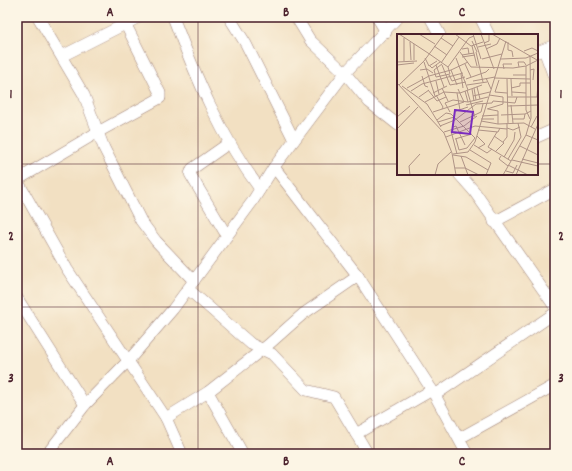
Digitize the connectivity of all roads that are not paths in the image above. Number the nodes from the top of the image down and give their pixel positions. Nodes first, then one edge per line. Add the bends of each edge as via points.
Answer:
1 (38, 17) edge
2 (139, 17) edge
3 (172, 17) edge
4 (229, 17) edge
5 (296, 17) edge
6 (377, 17) edge
7 (398, 17) edge
8 (430, 17) edge
9 (480, 17) edge
10 (126, 25) junction
11 (386, 32) junction
12 (439, 34) edge
13 (488, 34) edge
14 (555, 45) edge
15 (540, 51) edge
16 (62, 56) junction
17 (345, 73) junction
18 (555, 80) edge
19 (397, 124) edge
20 (555, 129) edge
21 (98, 132) junction
22 (538, 137) edge
23 (294, 140) junction
24 (229, 143) junction
25 (274, 166) junction
26 (464, 175) edge
27 (17, 180) edge
28 (260, 189) junction
29 (555, 189) edge
30 (494, 222) junction
31 (227, 236) junction
32 (358, 276) junction
33 (191, 285) junction
34 (17, 298) edge
35 (555, 307) edge
36 (555, 313) edge
37 (262, 350) junction
38 (129, 360) junction
39 (555, 385) edge
40 (208, 392) junction
41 (433, 392) junction
42 (85, 405) junction
43 (166, 418) junction
44 (356, 434) junction
45 (460, 438) junction
46 (47, 454) edge
47 (182, 454) edge
48 (243, 454) edge
49 (368, 454) edge
50 (467, 454) edge

1 - 16 street
2 - 10 street
3 - 24 street via 190,63
4 - 23 street via 246,44
5 - 17 street via 310,40
6 - 11 street
7 - 11 street
8 - 12 street
9 - 13 street
10 - 16 street
10 - 21 street via 161,96
11 - 17 street
14 - 15 street
15 - 18 street
16 - 21 street via 84,95
17 - 19 street via 369,102
17 - 23 street
20 - 22 street
21 - 27 street
21 - 33 street via 142,221
23 - 25 street
24 - 28 street
24 - 31 street via 192,169 190,174
25 - 28 street
25 - 32 street
26 - 30 street
27 - 38 street via 67,269
28 - 31 street
29 - 30 street
30 - 35 street
31 - 33 street
32 - 37 street via 303,314
32 - 41 street
33 - 37 street via 251,344
33 - 38 street
34 - 42 street
36 - 41 street
37 - 40 street
37 - 44 street via 272,354 310,393 334,397
38 - 42 street
38 - 43 street
39 - 45 street
40 - 43 street
40 - 48 street
41 - 44 street
41 - 45 street
42 - 46 street
43 - 47 street
44 - 49 street
45 - 50 street

